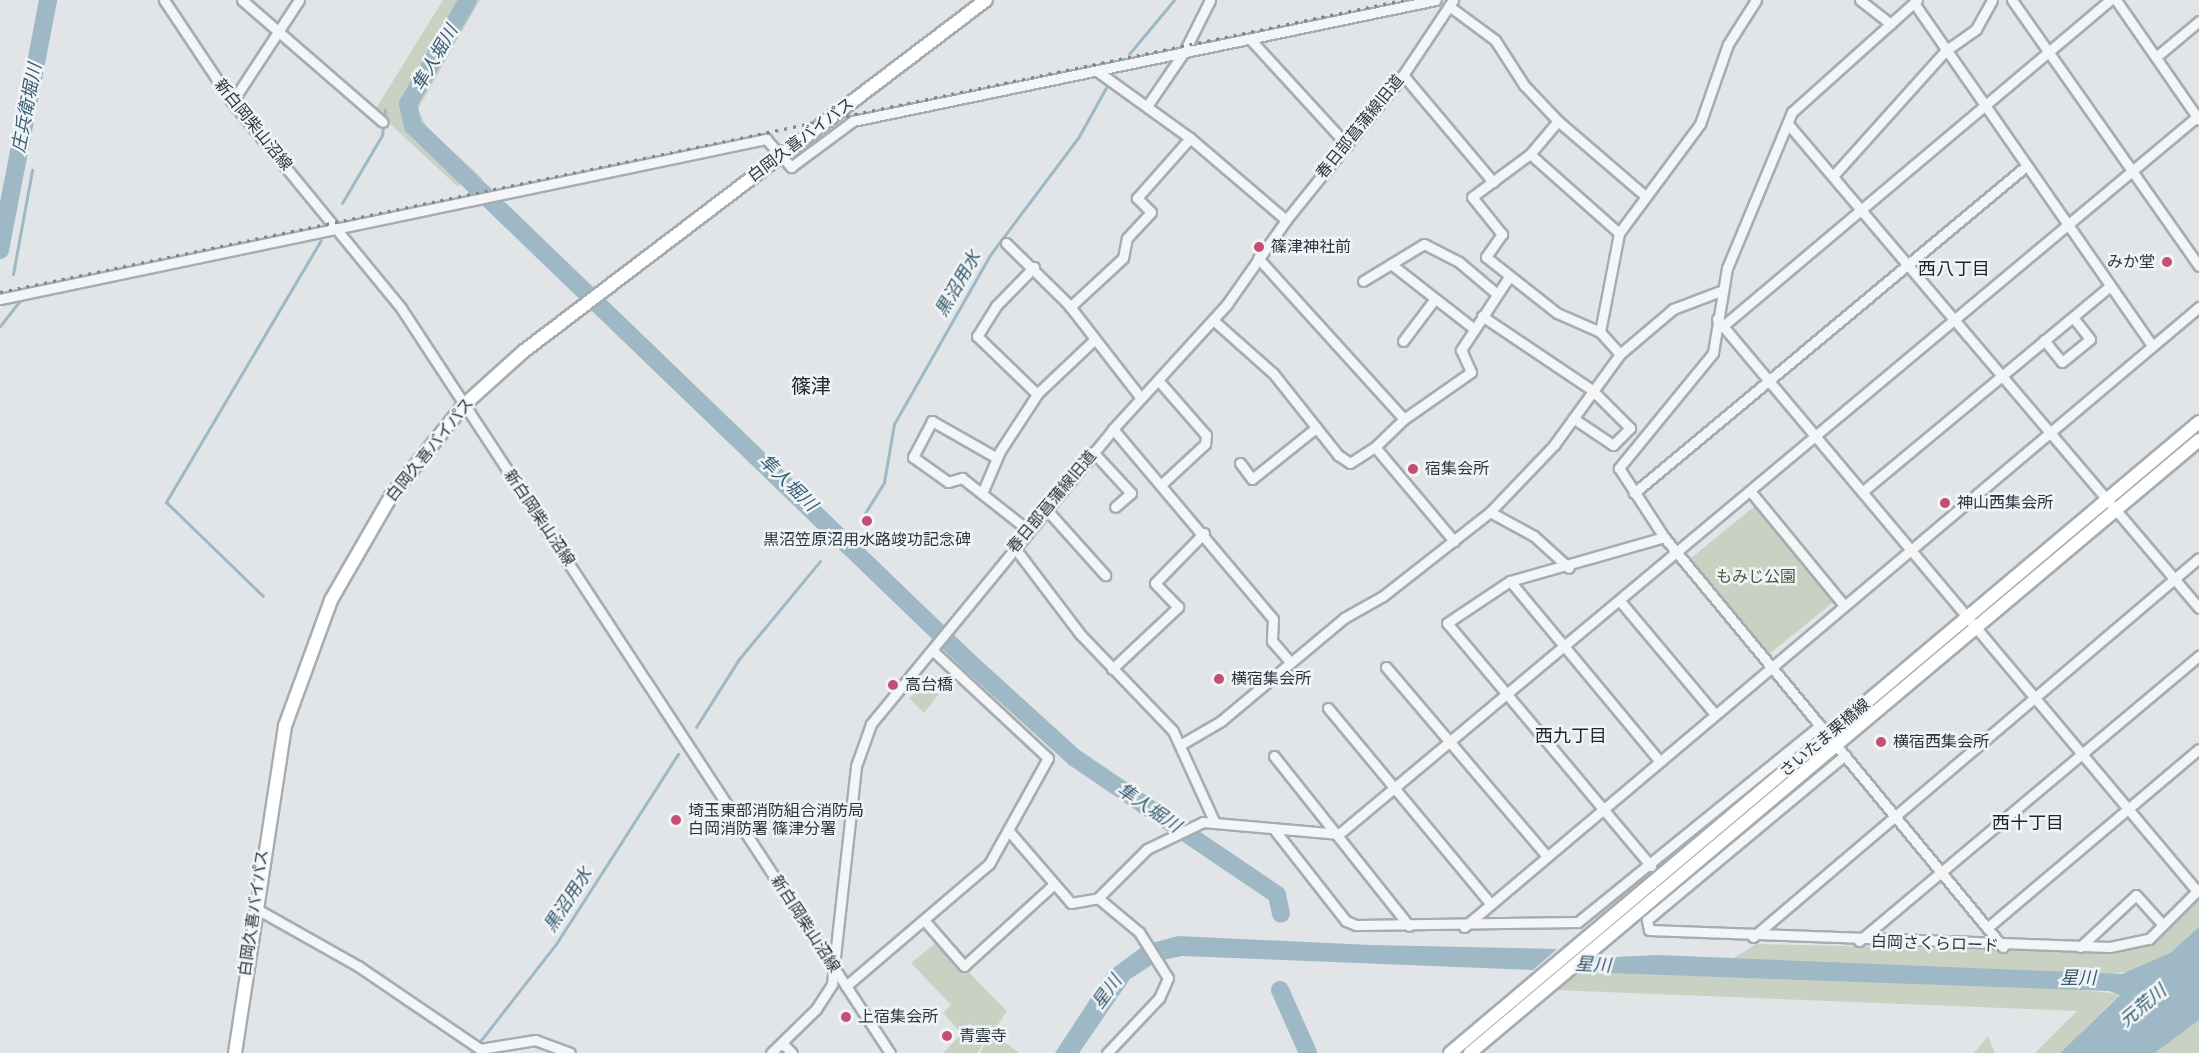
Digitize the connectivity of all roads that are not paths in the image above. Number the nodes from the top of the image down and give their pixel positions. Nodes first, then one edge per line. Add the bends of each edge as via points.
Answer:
1 (164, 0) edge
2 (242, 0) edge
3 (299, 0) edge
4 (986, 0) edge
5 (1210, 0) edge
6 (1436, 0) edge
7 (1756, 0) edge
8 (1860, 0) edge
9 (1992, 0) edge
10 (2012, 0) edge
11 (2110, 0) edge
12 (2116, 0) edge
13 (1915, 1) edge
14 (1451, 3) edge
15 (2199, 21) edge
16 (1891, 24) junction
17 (279, 32) junction
18 (1250, 39) junction
19 (1945, 51) junction
20 (1184, 52) junction
21 (2049, 52) junction
22 (2156, 57) junction
23 (1096, 70) junction
24 (1403, 75) junction
25 (232, 102) junction
26 (1147, 106) junction
27 (1984, 106) junction
28 (2198, 117) edge
29 (1558, 121) junction
30 (383, 122) dead end
31 (1788, 124) junction
32 (1190, 138) junction
33 (1347, 145) junction
34 (1530, 154) junction
35 (780, 156) junction
36 (2026, 166) junction
37 (2132, 171) junction
38 (1833, 176) junction
39 (1493, 182) junction
40 (1644, 195) junction
41 (1862, 210) junction
42 (1286, 220) junction
43 (2067, 225) junction
44 (338, 227) junction
45 (1619, 233) junction
46 (1006, 243) dead end
47 (1258, 258) junction
48 (1391, 264) junction
49 (1908, 265) junction
50 (2199, 266) edge
51 (1034, 267) junction
52 (1509, 277) junction
53 (1363, 281) dead end
54 (2110, 286) junction
55 (1723, 290) junction
56 (1497, 294) junction
57 (0, 299) edge
58 (1434, 300) junction
59 (2199, 306) edge
60 (1070, 307) junction
61 (1482, 316) junction
62 (2073, 317) junction
63 (1954, 319) junction
64 (1213, 320) junction
65 (1720, 322) junction
66 (1473, 328) junction
67 (1600, 332) junction
68 (1094, 340) junction
69 (2044, 340) junction
70 (1403, 341) dead end
71 (2152, 346) junction
72 (1620, 354) junction
73 (2002, 375) junction
74 (1767, 378) junction
75 (1158, 380) junction
76 (1592, 390) junction
77 (1037, 394) junction
78 (1141, 398) junction
79 (464, 405) junction
80 (1573, 418) junction
81 (1404, 419) junction
82 (2199, 422) edge
83 (1316, 428) junction
84 (1113, 429) junction
85 (2051, 432) junction
86 (1815, 436) junction
87 (2199, 440) edge
88 (1375, 447) junction
89 (1094, 452) junction
90 (997, 458) junction
91 (1240, 463) dead end
92 (1163, 483) junction
93 (983, 491) junction
94 (1751, 492) junction
95 (1862, 492) junction
96 (1634, 493) junction
97 (2112, 505) junction
98 (1115, 507) dead end
99 (1046, 509) junction
100 (1490, 512) junction
101 (1028, 530) junction
102 (1204, 533) junction
103 (1664, 537) junction
104 (1454, 541) junction
105 (1014, 547) junction
106 (1910, 549) junction
107 (1677, 553) junction
108 (2199, 558) edge
109 (1569, 568) junction
110 (1105, 575) dead end
111 (2175, 579) junction
112 (1510, 581) junction
113 (1620, 601) junction
114 (1843, 604) junction
115 (2199, 608) edge
116 (1972, 624) junction
117 (934, 647) junction
118 (1564, 647) junction
119 (2199, 656) edge
120 (1290, 662) junction
121 (1769, 664) junction
122 (1386, 667) dead end
123 (1112, 669) junction
124 (1508, 694) junction
125 (2033, 696) junction
126 (1328, 708) dead end
127 (1714, 713) junction
128 (1820, 725) junction
129 (1832, 740) junction
130 (1451, 742) junction
131 (1180, 745) junction
132 (2199, 749) edge
133 (2082, 754) junction
134 (1845, 755) junction
135 (1274, 756) dead end
136 (1658, 759) junction
137 (1393, 789) junction
138 (1601, 807) junction
139 (2128, 809) junction
140 (1893, 814) junction
141 (1214, 821) junction
142 (1273, 828) junction
143 (1008, 831) junction
144 (1340, 834) junction
145 (1545, 854) junction
146 (1650, 866) junction
147 (1942, 872) junction
148 (1053, 885) junction
149 (2198, 890) edge
150 (1098, 898) junction
151 (1488, 901) junction
152 (255, 908) junction
153 (924, 920) junction
154 (2163, 925) junction
155 (1409, 926) junction
156 (1464, 927) junction
157 (1988, 928) junction
158 (1753, 937) junction
159 (1859, 941) junction
160 (2003, 947) junction
161 (2080, 947) junction
162 (835, 971) junction
163 (846, 987) junction
164 (782, 1042) junction
165 (1111, 1052) edge
166 (235, 1053) edge
167 (570, 1053) edge
168 (771, 1053) edge
169 (792, 1053) edge
170 (890, 1053) edge
171 (1450, 1053) edge
172 (1470, 1053) edge

1 - 25 street, 新白岡柴山沼線
2 - 17 street
3 - 17 street
4 - 35 main road, 白岡久喜バイパス
5 - 20 street
6 - 18 street
7 - 40 street via 1728,44 1700,124
8 - 16 street
9 - 19 street via 1976,28
10 - 21 street
11 - 21 street
12 - 22 street
13 - 16 street
13 - 19 street
14 - 24 street, 春日部菖蒲線旧道
14 - 29 street via 1495,40 1524,85
15 - 22 street
16 - 31 street via 1829,74 1792,112
17 - 25 street
17 - 30 street
18 - 20 street
18 - 33 street
19 - 27 street
19 - 38 street
20 - 23 street
20 - 26 street
21 - 27 street
21 - 37 street
22 - 28 street
23 - 26 street
23 - 35 street via 853,121 791,167
24 - 33 street, 春日部菖蒲線旧道
24 - 39 street
25 - 44 street, 新白岡柴山沼線
26 - 32 street
27 - 36 street
27 - 41 street
28 - 37 street
29 - 34 street
29 - 40 street
31 - 38 street
31 - 55 street
32 - 42 street
32 - 60 street via 1137,198 1151,212 1127,238 1123,258
33 - 42 street, 春日部菖蒲線旧道
34 - 39 street
34 - 45 street
35 - 44 street via 766,139
35 - 79 main road, 白岡久喜バイパス via 582,306
36 - 43 street
36 - 49 street
37 - 43 street
37 - 50 street
38 - 41 street
39 - 52 street via 1472,197 1502,234 1486,258
40 - 45 street
41 - 49 street
41 - 65 street
42 - 47 street, 春日部菖蒲線旧道
43 - 54 street
43 - 63 street
44 - 57 street
44 - 79 street, 新白岡柴山沼線
45 - 67 street
46 - 51 street
47 - 64 street, 春日部菖蒲線旧道
47 - 81 street
48 - 53 street
48 - 56 street via 1424,244 1459,262
48 - 58 street
49 - 63 street
49 - 74 street
51 - 60 street
51 - 77 street via 996,306 978,336
52 - 56 street
52 - 67 street via 1557,313
54 - 62 street
54 - 71 street
55 - 65 street
55 - 72 street via 1673,309
56 - 61 street
58 - 66 street
58 - 70 street
59 - 71 street
60 - 68 street
61 - 66 street
61 - 76 street
62 - 69 street
62 - 69 street via 2090,339 2062,363
63 - 73 street
63 - 86 street
64 - 75 street, 春日部菖蒲線旧道
64 - 83 street via 1273,373
65 - 74 street
65 - 96 street via 1713,353 1619,468
66 - 81 street via 1461,350 1471,372
67 - 72 street
68 - 77 street
68 - 78 street
69 - 73 street
71 - 85 street
72 - 76 street
73 - 85 street
73 - 95 street
74 - 86 street
74 - 96 street
75 - 78 street, 春日部菖蒲線旧道
75 - 92 street via 1206,435 1205,444
76 - 80 street
76 - 80 street via 1630,428 1613,445
77 - 90 street
78 - 84 street, 春日部菖蒲線旧道
79 - 152 main road, 白岡久喜バイパス via 376,518 323,619 283,734
79 - 162 street, 新白岡柴山沼線
80 - 100 street
81 - 88 street
82 - 97 main road, さいたま栗橋線
83 - 88 street via 1350,463
83 - 91 street via 1252,479
84 - 89 street, 春日部菖蒲線旧道
84 - 92 street
85 - 97 street
85 - 106 street
86 - 94 street
86 - 95 street
87 - 97 main road, さいたま栗橋線
88 - 104 street
89 - 98 street via 1131,493
89 - 99 street, 春日部菖蒲線旧道
90 - 93 street
90 - 93 street via 932,421 913,457 948,482 962,477
92 - 102 street
93 - 101 street
94 - 107 street
94 - 114 street
95 - 106 street
96 - 103 street
97 - 111 street
97 - 116 main road, さいたま栗橋線
99 - 101 street, 春日部菖蒲線旧道
99 - 110 street
100 - 104 street
100 - 109 street via 1534,536
101 - 105 street, 春日部菖蒲線旧道
102 - 120 street via 1273,619 1272,641
102 - 123 street via 1155,583 1178,607
103 - 107 street
103 - 109 street
104 - 120 street
105 - 117 street, 春日部菖蒲線旧道
105 - 123 street
106 - 114 street
106 - 116 street
107 - 113 street
107 - 121 street
108 - 111 street
109 - 112 street
111 - 115 street
111 - 125 street
112 - 118 street
112 - 124 street via 1447,623
113 - 118 street
113 - 127 street
114 - 121 street
116 - 125 street
116 - 129 main road, さいたま栗橋線
117 - 143 street via 1048,758
117 - 162 street, 春日部菖蒲線旧道 via 883,707 862,744
118 - 124 street
118 - 136 street
119 - 133 street
120 - 131 street via 1221,721
121 - 127 street
121 - 128 street
122 - 130 street
123 - 131 street
124 - 130 street
124 - 138 street
125 - 133 street
125 - 140 street
126 - 137 street
127 - 136 street
128 - 129 street
128 - 146 street
129 - 134 street
129 - 171 main road, さいたま栗橋線 via 1590,934
129 - 172 main road, さいたま栗橋線
130 - 137 street
130 - 145 street
131 - 141 street
132 - 139 street
133 - 139 street
133 - 147 street
134 - 140 street
134 - 158 street, 白岡さくらロード via 1647,920 1649,930
135 - 144 street
136 - 138 street
137 - 144 street
137 - 151 street
138 - 145 street
138 - 146 street
139 - 149 street
139 - 157 street
140 - 147 street
140 - 158 street
141 - 142 street
141 - 150 street via 1194,825 1162,840 1129,864
142 - 144 street
142 - 155 street via 1346,921
143 - 148 street
143 - 153 street via 989,864
144 - 155 street
145 - 151 street
146 - 156 street via 1578,922
147 - 157 street
147 - 159 street
148 - 150 street via 1071,903
148 - 153 street via 964,966
149 - 154 street, 白岡さくらロード
150 - 165 street via 1145,941 1166,973 1159,998
151 - 156 street
152 - 166 main road, 白岡久喜バイパス
152 - 167 street via 358,966 475,1046 536,1040
153 - 163 street
154 - 161 street, 白岡さくらロード via 2149,939
154 - 161 street via 2136,896
155 - 156 street
157 - 160 street
158 - 159 street, 白岡さくらロード
159 - 160 street, 白岡さくらロード
160 - 161 street, 白岡さくらロード
162 - 163 street, 新白岡柴山沼線
162 - 164 street, 春日部菖蒲線旧道 via 816,1009
163 - 170 street, 新白岡柴山沼線
164 - 168 street, 春日部菖蒲線旧道
164 - 169 street

